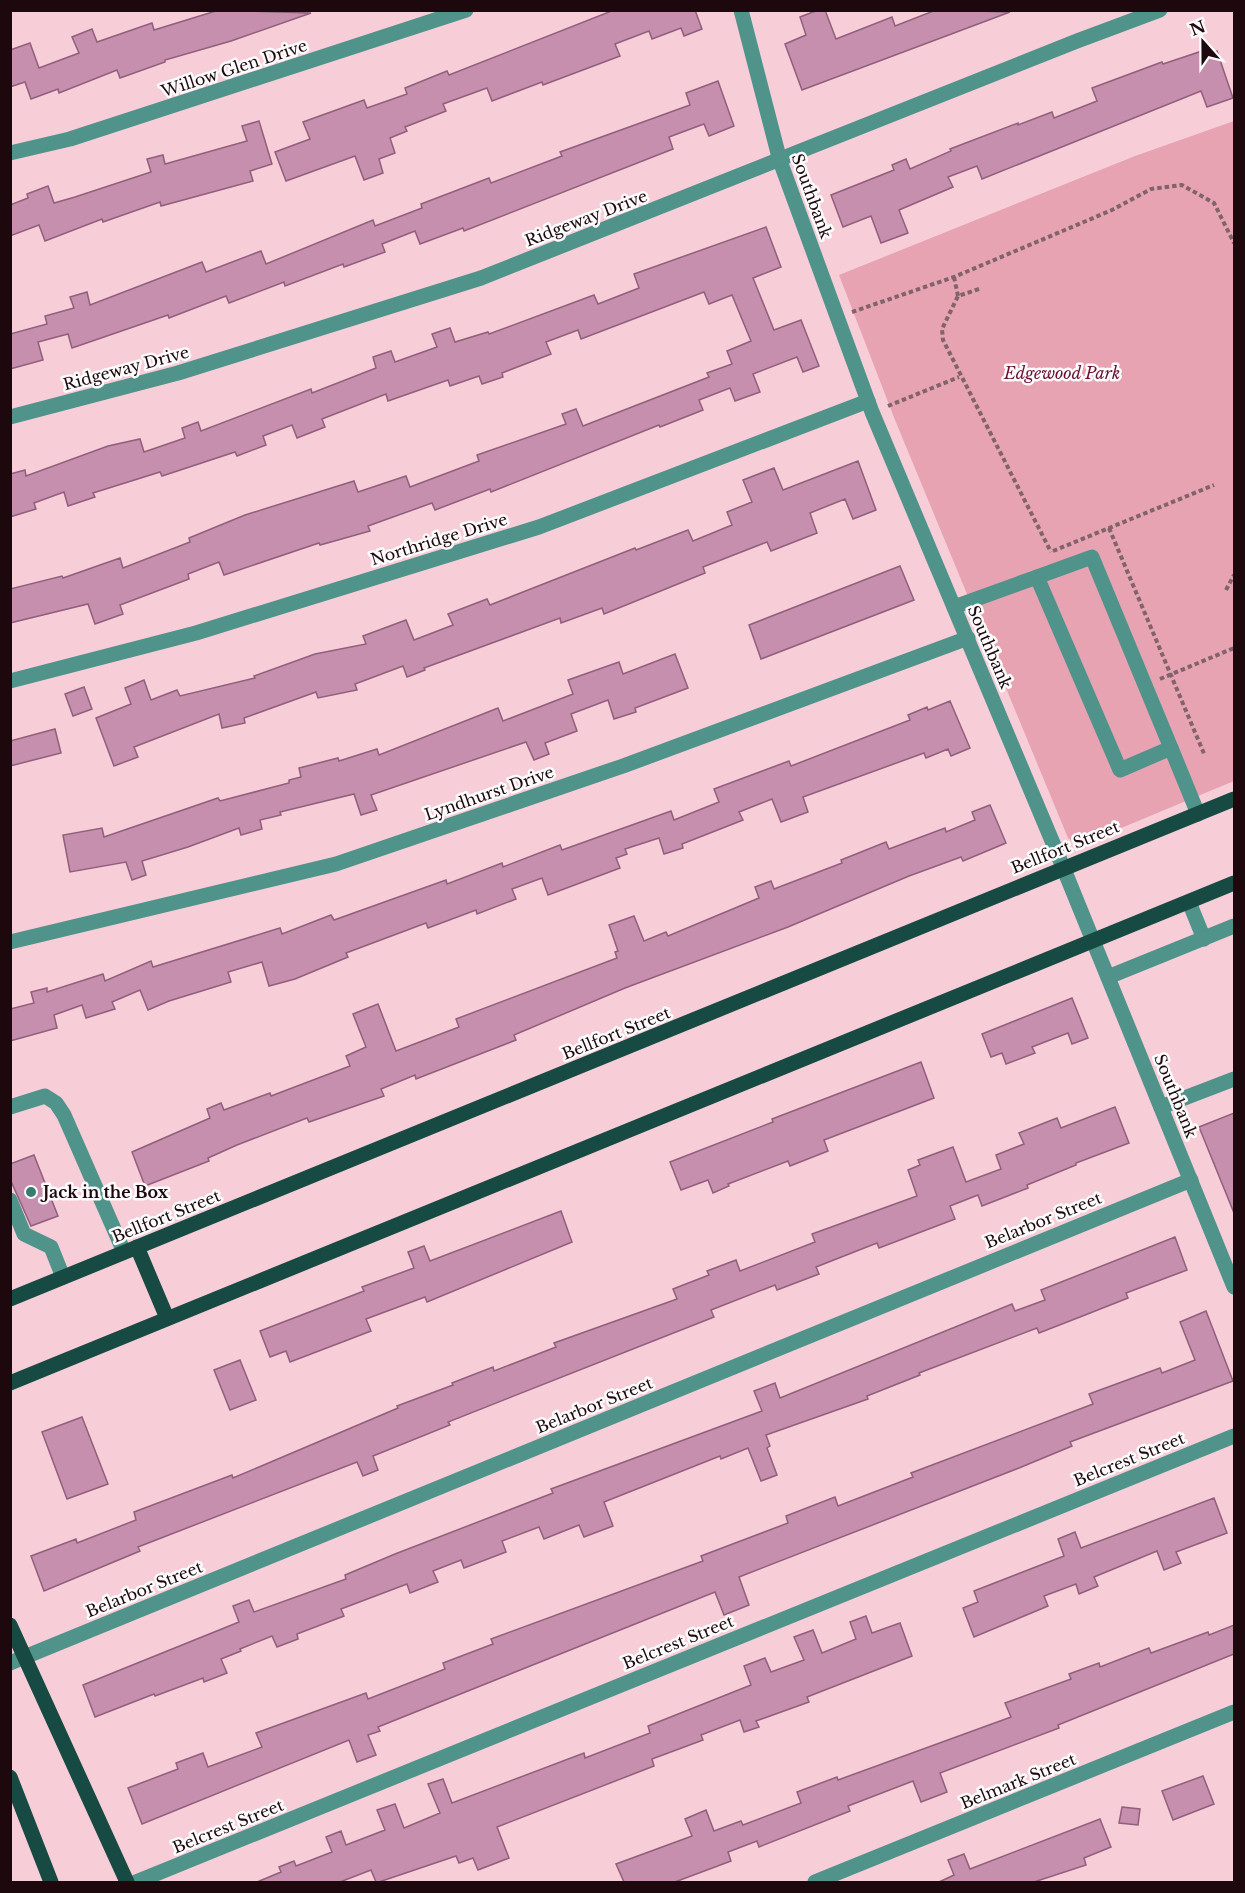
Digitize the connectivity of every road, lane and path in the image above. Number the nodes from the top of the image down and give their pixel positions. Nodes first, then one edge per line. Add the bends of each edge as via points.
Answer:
1 (466, 10) edge
2 (741, 10) edge
3 (1160, 10) edge
4 (10, 153) edge
5 (780, 161) junction
6 (1234, 243) edge
7 (954, 277) junction
8 (979, 289) dead end
9 (958, 296) junction
10 (838, 317) junction
11 (959, 377) junction
12 (870, 407) junction
13 (10, 417) edge
14 (1214, 485) dead end
15 (1109, 528) junction
16 (1051, 552) junction
17 (1041, 556) dead end
18 (1234, 575) edge
19 (1037, 577) junction
20 (1226, 590) dead end
21 (954, 607) junction
22 (968, 638) junction
23 (1234, 648) edge
24 (1171, 675) junction
25 (10, 681) edge
26 (1144, 686) junction
27 (1171, 748) junction
28 (1205, 756) dead end
29 (1234, 799) edge
30 (1198, 814) junction
31 (1063, 867) junction
32 (1234, 883) edge
33 (1189, 902) junction
34 (1234, 927) edge
35 (1204, 939) junction
36 (1093, 941) junction
37 (10, 942) edge
38 (1108, 977) junction
39 (1234, 1079) edge
40 (10, 1107) edge
41 (1161, 1107) junction
42 (1191, 1180) junction
43 (10, 1200) edge
44 (130, 1250) junction
45 (63, 1277) junction
46 (1234, 1284) edge
47 (10, 1299) edge
48 (167, 1318) junction
49 (10, 1383) edge
50 (1234, 1436) edge
51 (10, 1625) edge
52 (17, 1661) edge
53 (1234, 1712) edge
54 (10, 1777) edge
55 (51, 1882) edge
56 (127, 1882) edge
57 (136, 1882) edge
58 (815, 1882) edge

1 - 4 street, Willow Glen Drive via 70,140
2 - 5 street, Southbank
3 - 5 street, Ridgeway Drive
5 - 10 street, Southbank
5 - 13 street, Ridgeway Drive via 481,278 178,373
6 - 7 path via 1214,203 1182,185 1151,189 1112,210
7 - 9 path
7 - 10 path
8 - 9 path
9 - 11 path via 942,329
10 - 12 street, Southbank
11 - 12 path
11 - 16 path
12 - 21 street, Southbank
12 - 25 street, Northridge Drive via 539,527 196,633
14 - 15 path
15 - 16 path
15 - 24 path
16 - 17 path
18 - 20 path
19 - 21 street
19 - 26 street via 1092,557
19 - 27 street via 1120,770
21 - 22 street, Southbank
22 - 31 street, Southbank
22 - 37 street, Lyndhurst Drive via 623,766 336,864
23 - 24 path
24 - 26 path
24 - 28 path
26 - 27 street
27 - 30 street
29 - 30 main road, Bellfort Street
30 - 31 main road, Bellfort Street
31 - 36 street, Southbank
31 - 44 main road, Bellfort Street
32 - 33 main road
33 - 35 street
33 - 36 main road
34 - 35 street
35 - 38 street
36 - 38 street, Southbank
36 - 48 main road
38 - 41 street, Southbank
39 - 41 street
40 - 44 street via 45,1096 56,1103
41 - 42 street, Southbank
42 - 46 street, Southbank
42 - 52 street, Belarbor Street
43 - 45 street via 24,1234 51,1247
44 - 45 main road, Bellfort Street
44 - 48 main road
45 - 47 main road, Bellfort Street
48 - 49 main road
50 - 57 street, Belcrest Street
51 - 52 main road
52 - 56 main road
53 - 58 street, Belmark Street
54 - 55 main road

